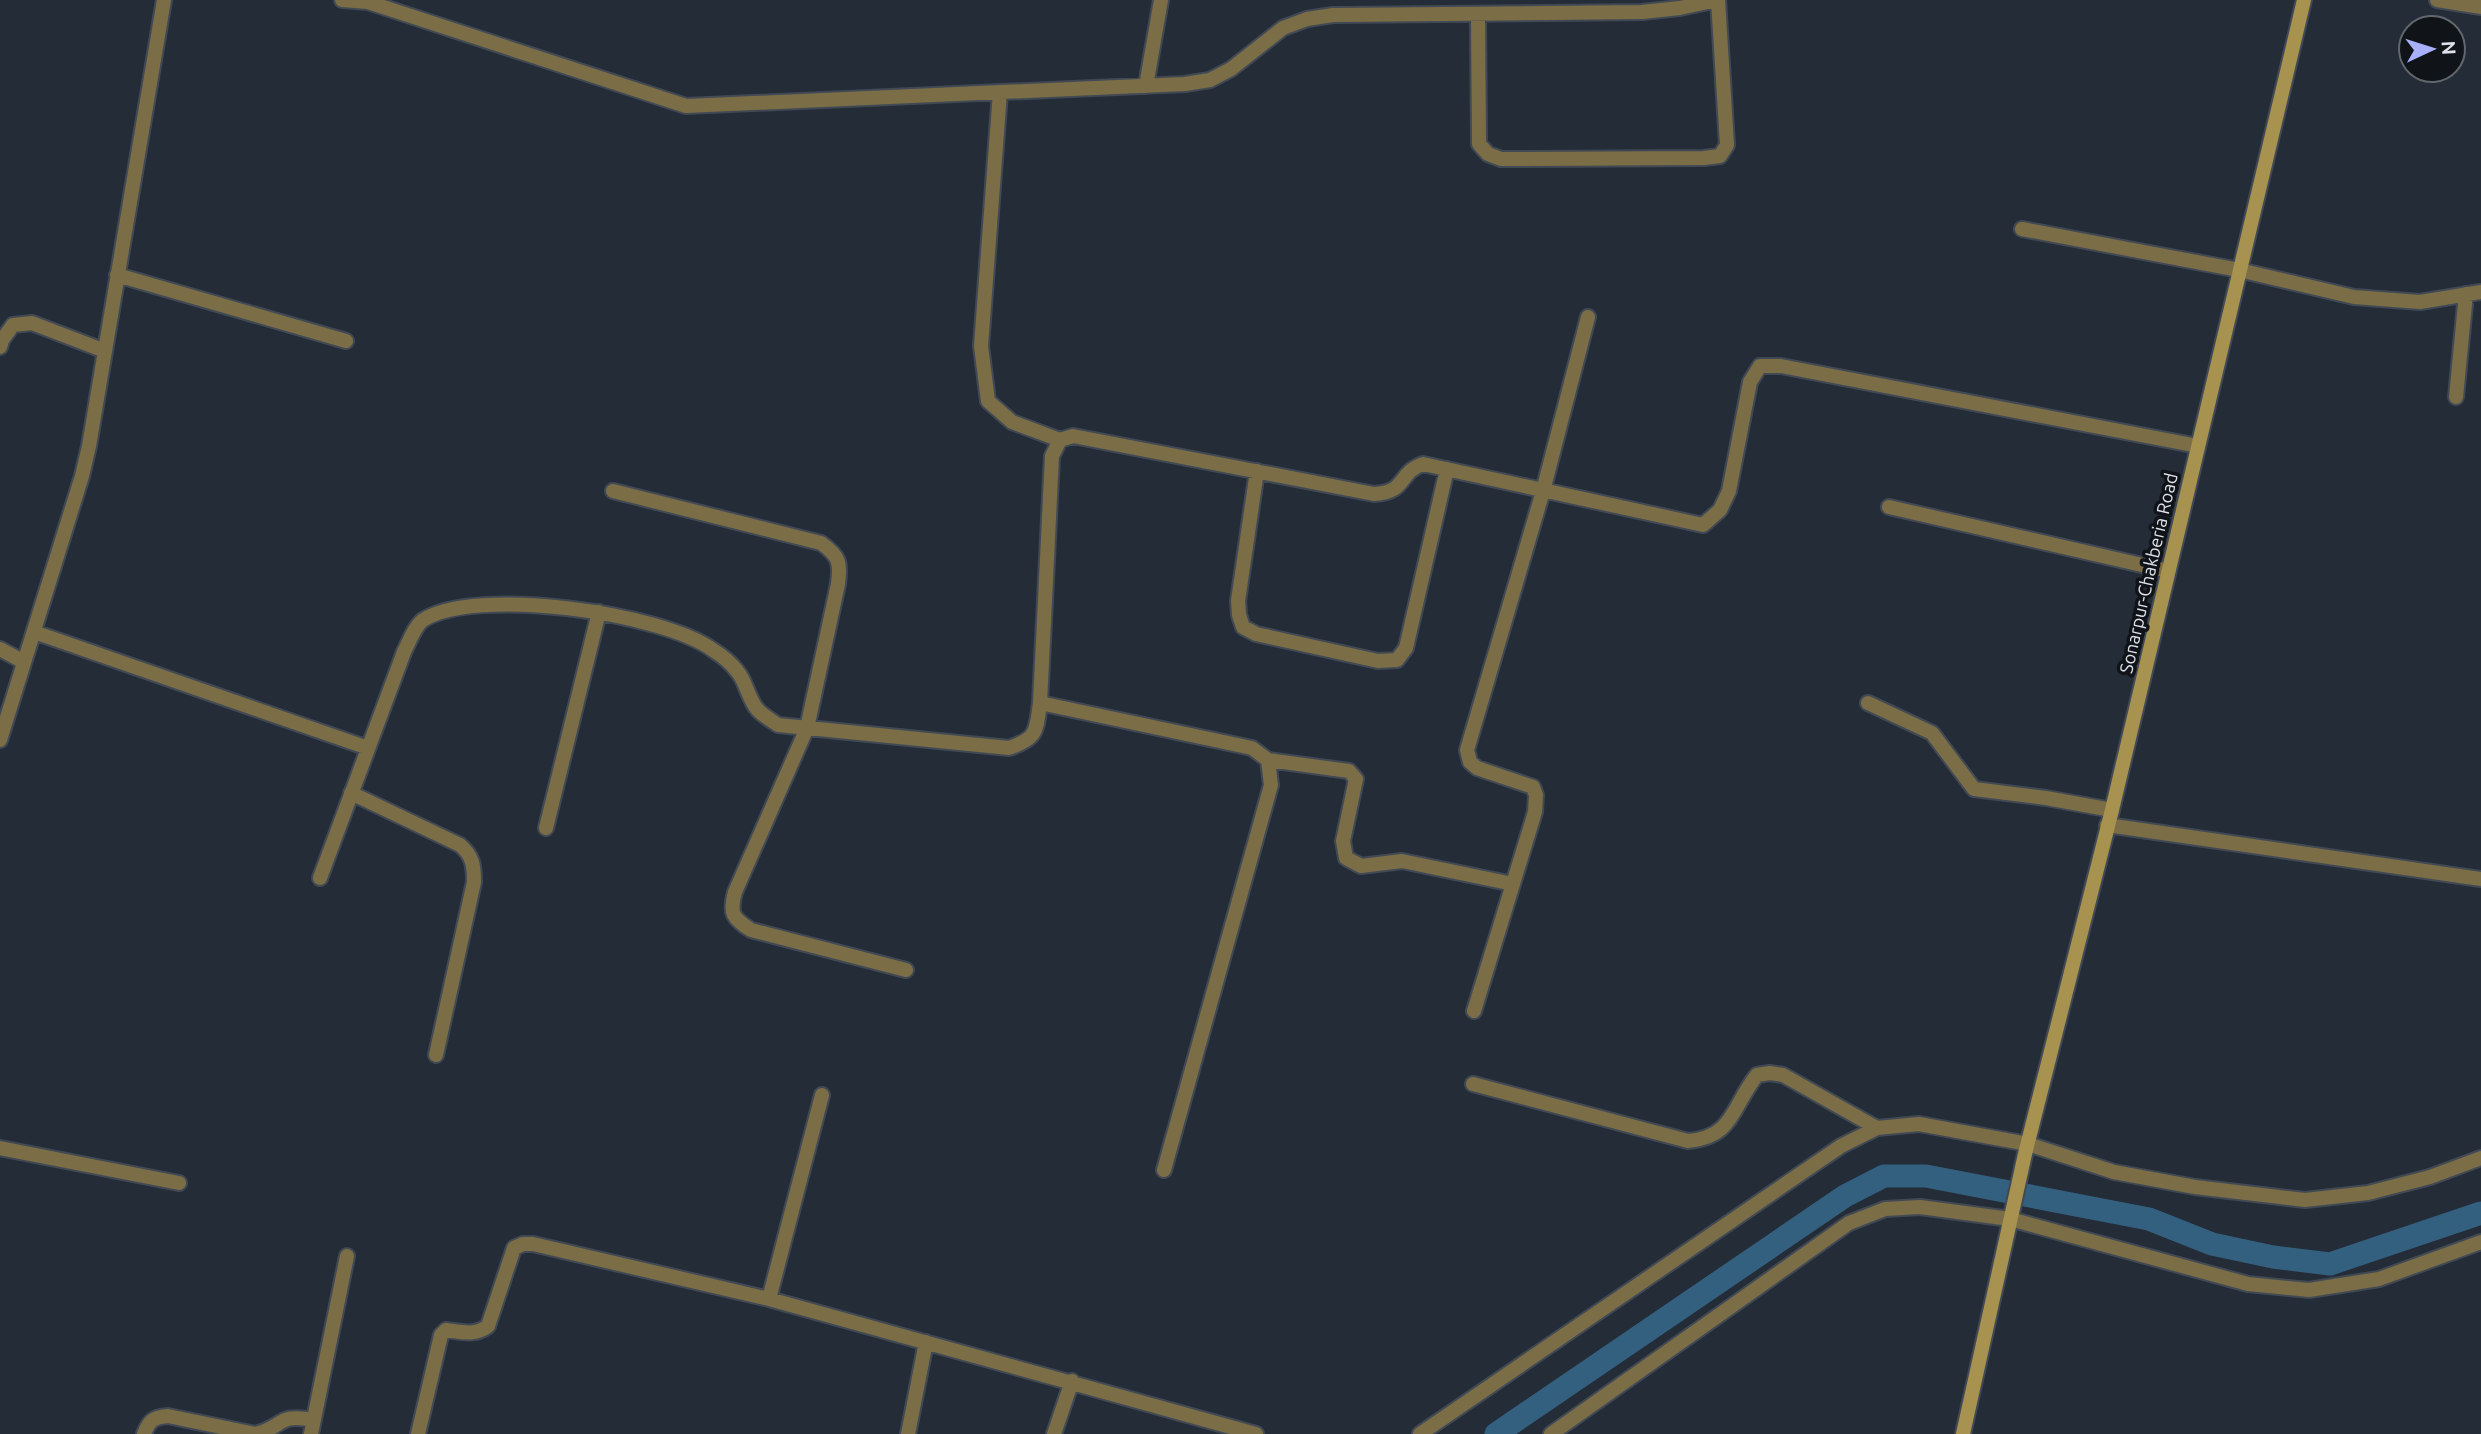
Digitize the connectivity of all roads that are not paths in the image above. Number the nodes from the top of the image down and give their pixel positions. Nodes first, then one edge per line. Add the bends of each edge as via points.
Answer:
1 (164, 0) edge
2 (342, 0) edge
3 (1161, 0) edge
4 (1333, 0) edge
5 (1718, 0) edge
6 (2304, 0) edge
7 (2437, 0) edge
8 (1602, 6) edge
9 (2481, 7) edge
10 (1333, 15) junction
11 (1478, 15) junction
12 (1146, 86) junction
13 (1000, 92) junction
14 (2022, 229) dead end
15 (2239, 270) junction
16 (117, 275) junction
17 (2473, 293) edge
18 (1588, 317) dead end
19 (346, 341) dead end
20 (0, 347) edge
21 (105, 351) junction
22 (2456, 397) dead end
23 (1060, 440) junction
24 (2198, 446) junction
25 (1447, 469) junction
26 (1257, 471) junction
27 (613, 491) dead end
28 (1543, 491) junction
29 (1889, 507) dead end
30 (2168, 571) junction
31 (600, 612) junction
32 (34, 632) junction
33 (0, 649) edge
34 (24, 662) junction
35 (1040, 703) junction
36 (1868, 704) dead end
37 (807, 729) junction
38 (0, 740) edge
39 (368, 748) junction
40 (1268, 760) junction
41 (351, 793) junction
42 (2112, 810) junction
43 (2107, 825) junction
44 (546, 828) dead end
45 (320, 878) dead end
46 (2481, 879) edge
47 (1513, 884) junction
48 (906, 970) dead end
49 (1474, 1011) dead end
50 (436, 1055) dead end
51 (1473, 1084) dead end
52 (822, 1095) dead end
53 (1877, 1128) junction
54 (0, 1147) edge
55 (2027, 1149) junction
56 (2481, 1158) edge
57 (1164, 1170) dead end
58 (179, 1183) dead end
59 (2012, 1215) junction
60 (2481, 1242) edge
61 (348, 1256) dead end
62 (769, 1299) junction
63 (926, 1342) junction
64 (1072, 1381) junction
65 (312, 1427) edge
66 (144, 1434) edge
67 (418, 1434) edge
68 (908, 1434) edge
69 (1054, 1434) edge
70 (1256, 1434) edge
71 (1420, 1434) edge
72 (1551, 1434) edge
73 (1964, 1434) edge

1 - 16 street
2 - 13 street via 369,2 686,106
3 - 12 street
4 - 10 street
5 - 8 street via 1642,12
5 - 11 street via 1727,145 1720,156 1704,158 1501,159 1488,154 1479,144
6 - 15 main road, Sonarpur-Chakberia Road
7 - 9 street
8 - 11 street
10 - 11 street
10 - 12 street via 1283,28 1210,80
12 - 13 street
13 - 23 street via 981,346 988,401 1012,422
14 - 15 street
15 - 17 street via 2364,298 2420,302
15 - 24 main road, Sonarpur-Chakberia Road
16 - 19 street
16 - 21 street
17 - 22 street
18 - 28 street
20 - 21 street via 13,325 32,323
21 - 32 street via 82,476
23 - 26 street via 1073,436
23 - 35 street via 1052,456
24 - 28 street via 1782,366 1760,366 1750,382 1729,491 1720,510 1703,524
24 - 30 main road, Sonarpur-Chakberia Road
25 - 26 street via 1423,464 1410,468 1390,493 1374,494
25 - 26 street via 1406,648 1397,660 1256,634 1243,627 1238,601
25 - 28 street
27 - 37 street via 821,542 834,552 840,566 838,584
28 - 47 street via 1467,750 1469,762 1477,768 1533,787 1536,794
29 - 30 street
30 - 42 main road, Sonarpur-Chakberia Road
31 - 37 street via 679,632 712,648 738,671 757,709 778,725
31 - 39 street via 481,607 444,610 421,622 404,652
31 - 44 street
32 - 34 street
32 - 39 street
33 - 34 street
34 - 38 street
35 - 37 street via 1036,727 1027,742 1009,748
35 - 40 street via 1252,748
36 - 42 street via 1932,733 1974,789
37 - 48 street via 735,892 731,906 736,920 751,930
39 - 41 street
40 - 47 street via 1349,771 1356,779 1343,841 1346,858 1361,866 1402,861
40 - 57 street via 1271,785
41 - 45 street
41 - 50 street via 460,845 474,864 474,883
42 - 43 main road, Sonarpur-Chakberia Road
43 - 46 street
43 - 55 main road, Sonarpur-Chakberia Road
47 - 49 street
51 - 53 street via 1688,1141 1703,1140 1725,1128 1757,1075 1770,1073 1783,1075
52 - 62 street
53 - 55 street via 1919,1124
53 - 71 street via 1841,1146
54 - 58 street
55 - 56 street via 2195,1187 2305,1200 2368,1193
55 - 59 main road, Sonarpur-Chakberia Road
59 - 60 street via 2248,1284 2309,1290 2379,1279
59 - 72 street via 1920,1207 1885,1209 1849,1223
59 - 73 main road
61 - 65 street
62 - 63 street
62 - 67 street via 523,1244 514,1248 509,1258 488,1326 472,1333 446,1330 441,1335
63 - 64 street
63 - 68 street
64 - 69 street
64 - 70 street
65 - 66 street via 295,1416 255,1434 157,1416 148,1422

